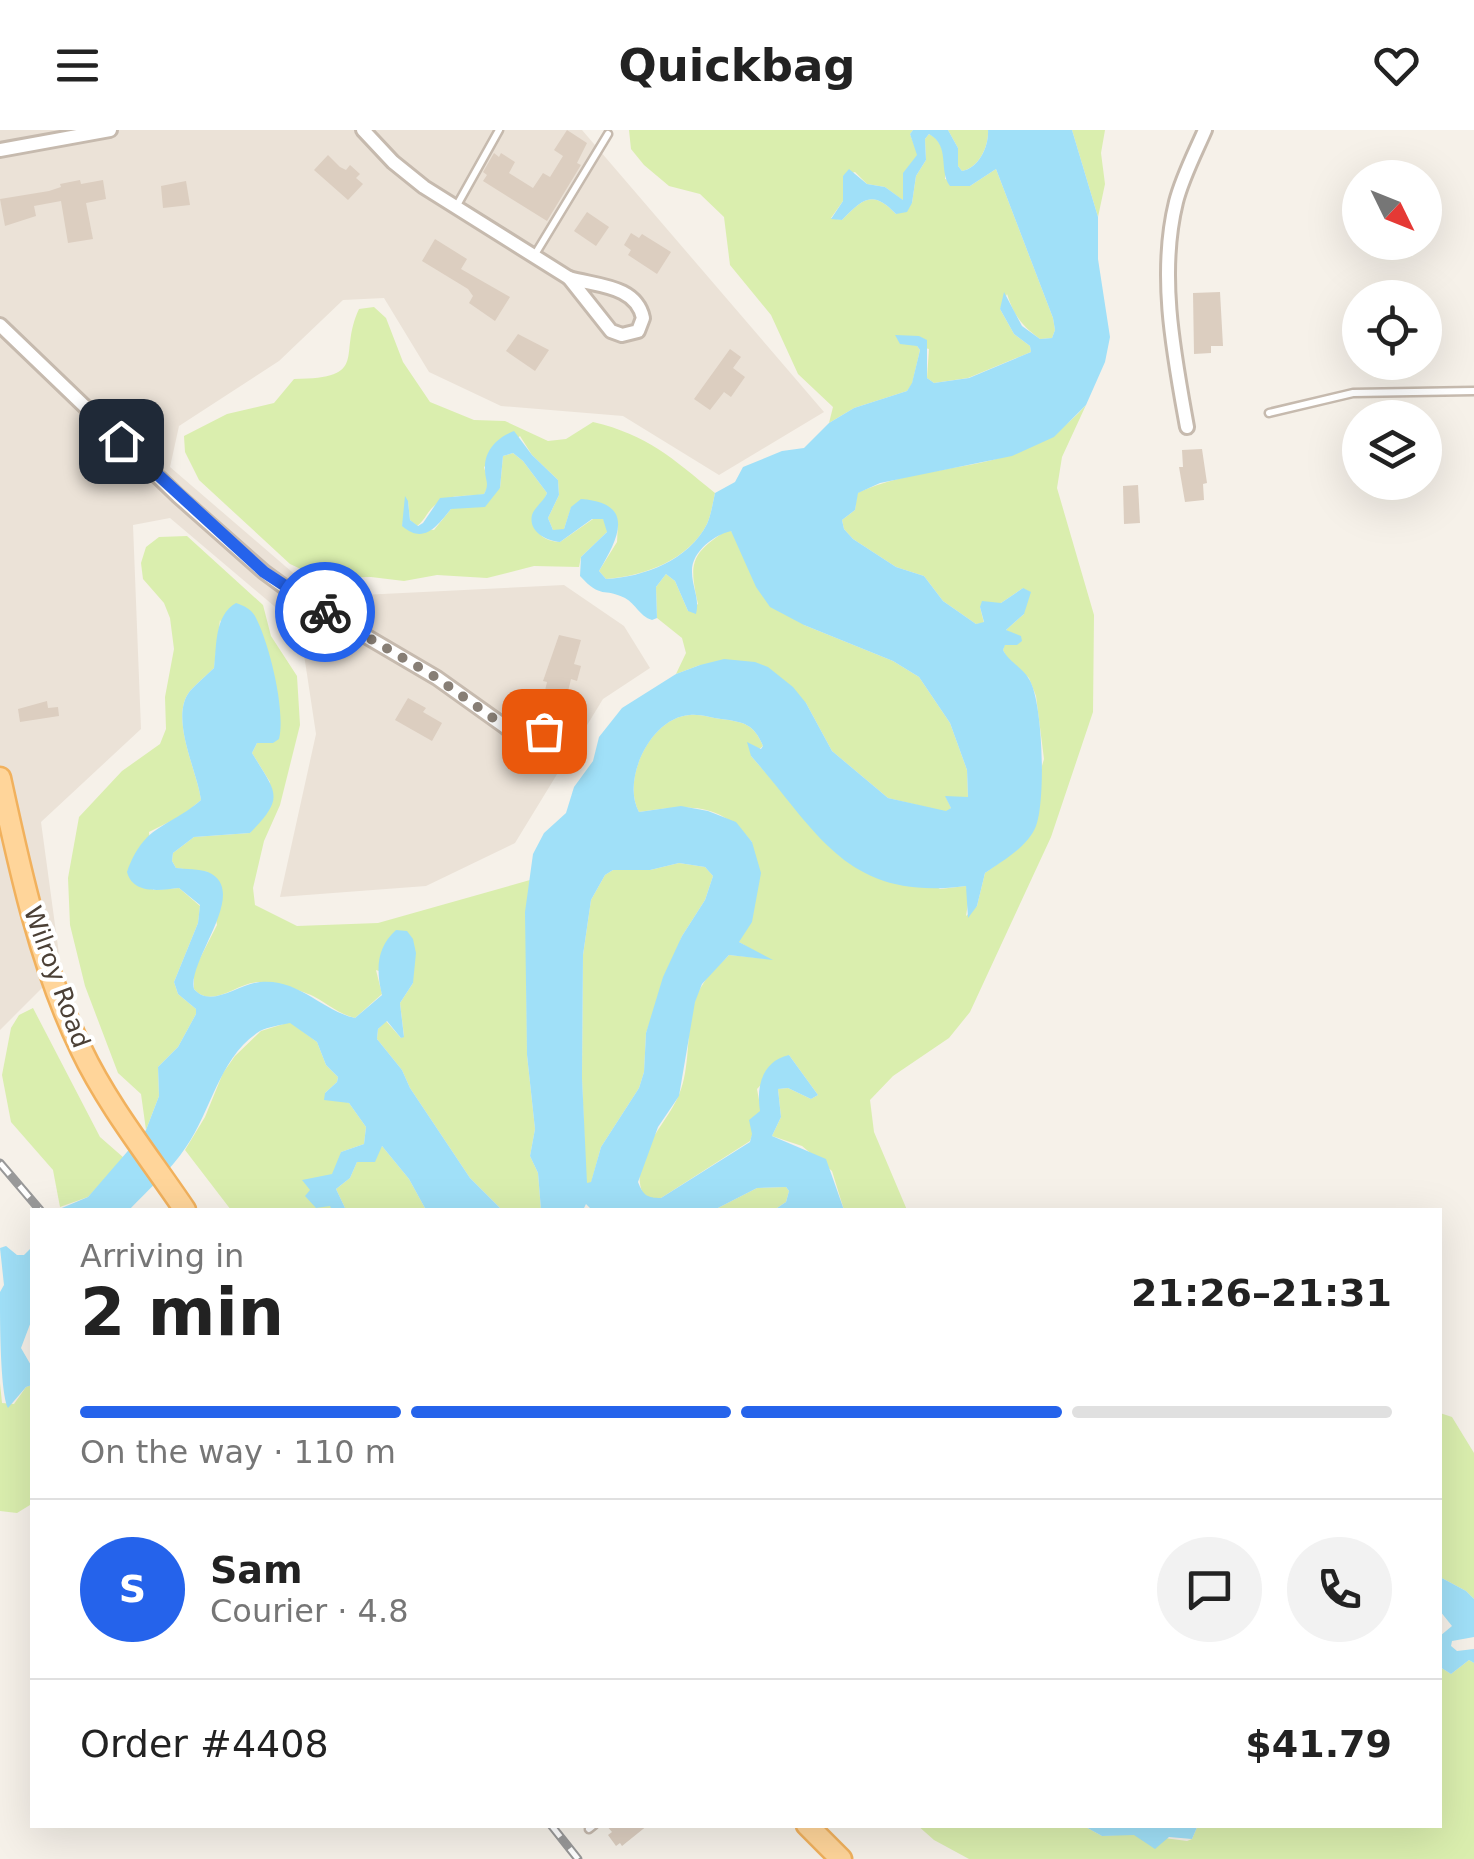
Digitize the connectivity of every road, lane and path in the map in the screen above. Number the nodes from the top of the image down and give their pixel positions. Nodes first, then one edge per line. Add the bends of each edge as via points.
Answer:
1 (110, 130) edge
2 (363, 130) edge
3 (500, 130) edge
4 (1205, 130) edge
5 (608, 134) dead end
6 (0, 150) edge
7 (456, 207) junction
8 (534, 256) junction
9 (569, 278) junction
10 (0, 325) edge
11 (1474, 391) edge
12 (1269, 412) dead end
13 (1187, 427) dead end
14 (507, 728) dead end
15 (0, 778) edge
16 (7, 843) edge
17 (184, 1208) edge
18 (810, 1828) edge
19 (842, 1859) edge

1 - 6 street
2 - 7 street via 393,162
3 - 7 lane
4 - 13 street via 1177,198 1168,251
5 - 8 lane
7 - 8 street
8 - 9 street
9 - 9 street via 612,331 638,331 643,318 634,299
10 - 14 street via 264,572
11 - 12 lane via 1353,393
15 - 16 main road, Wilroy Road
16 - 17 main road, Wilroy Road via 83,1054
18 - 19 main road

